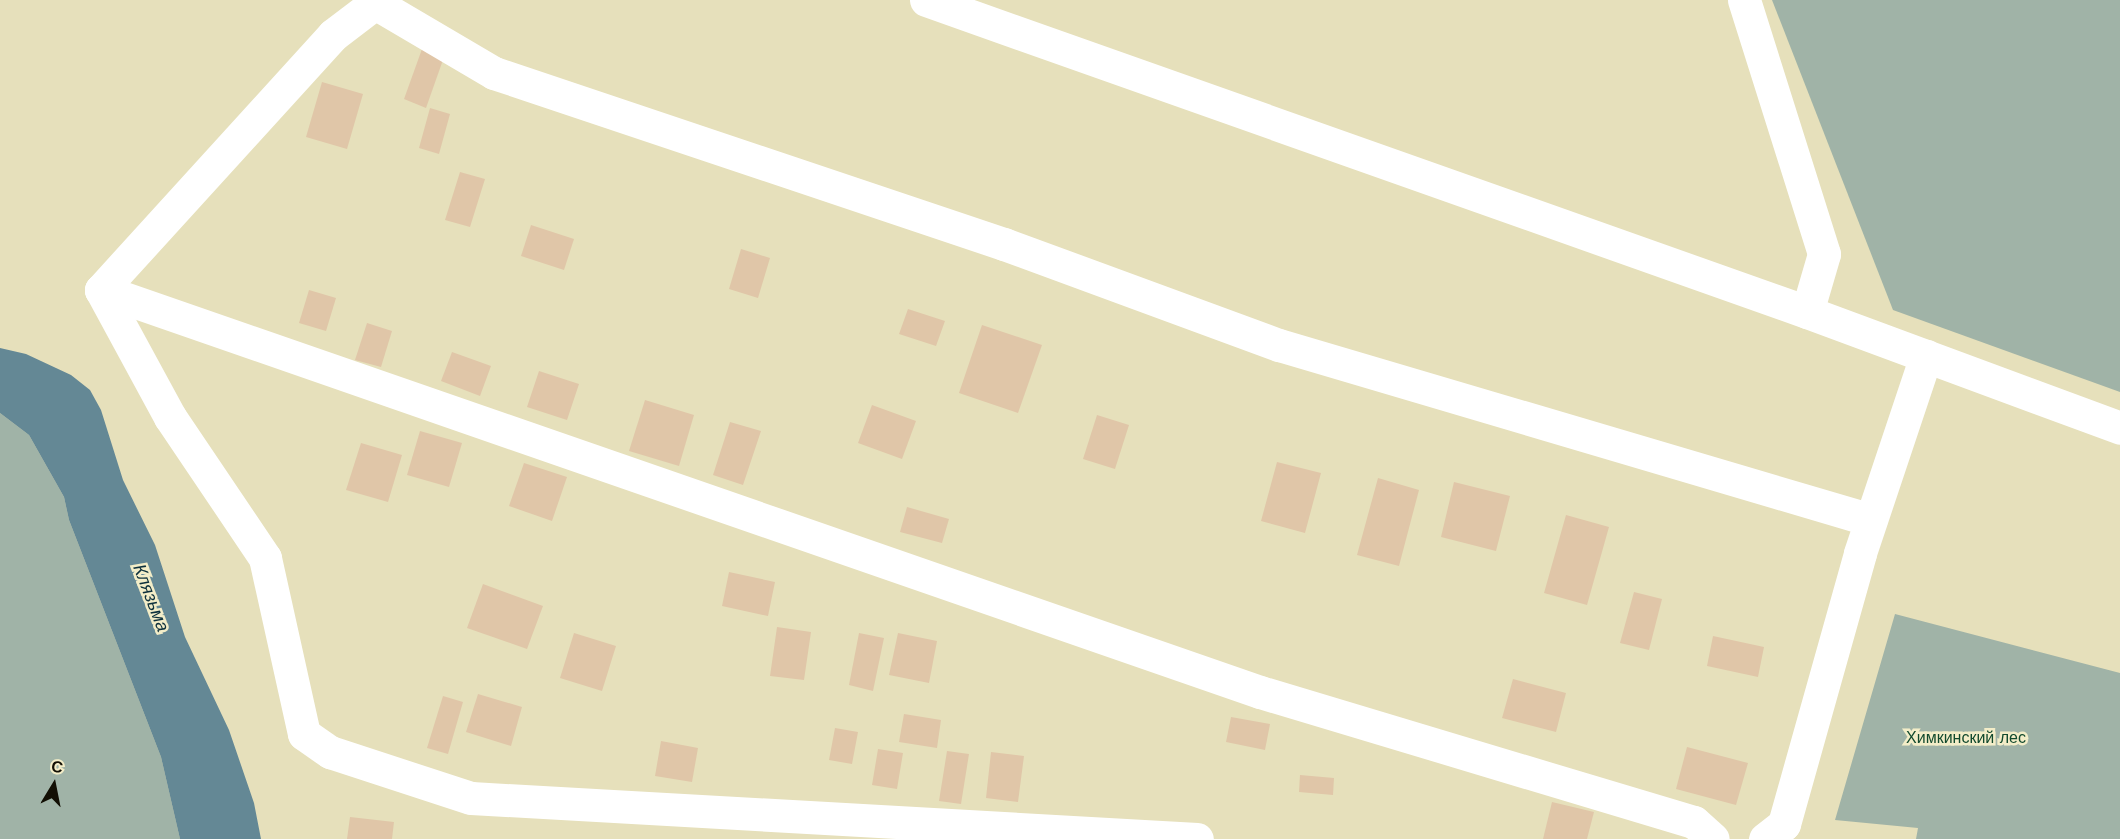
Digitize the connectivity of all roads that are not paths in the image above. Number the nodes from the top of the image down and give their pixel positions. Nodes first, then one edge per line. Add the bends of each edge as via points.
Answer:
1 (926, 0) edge
2 (1744, 0) edge
3 (377, 1) edge
4 (101, 290) junction
5 (1807, 312) junction
6 (1926, 356) junction
7 (2120, 428) edge
8 (1871, 520) junction
9 (1197, 839) edge
10 (1713, 839) edge
11 (1765, 839) edge

1 - 5 street
2 - 5 street via 1824,254
3 - 4 street via 333,35
3 - 8 street via 494,73 1004,244 1279,345
4 - 9 street via 170,417 265,558 304,734 330,753 471,798
4 - 10 street via 1260,692 1694,822
5 - 6 street
6 - 7 street
6 - 8 street
8 - 11 street via 1784,824

